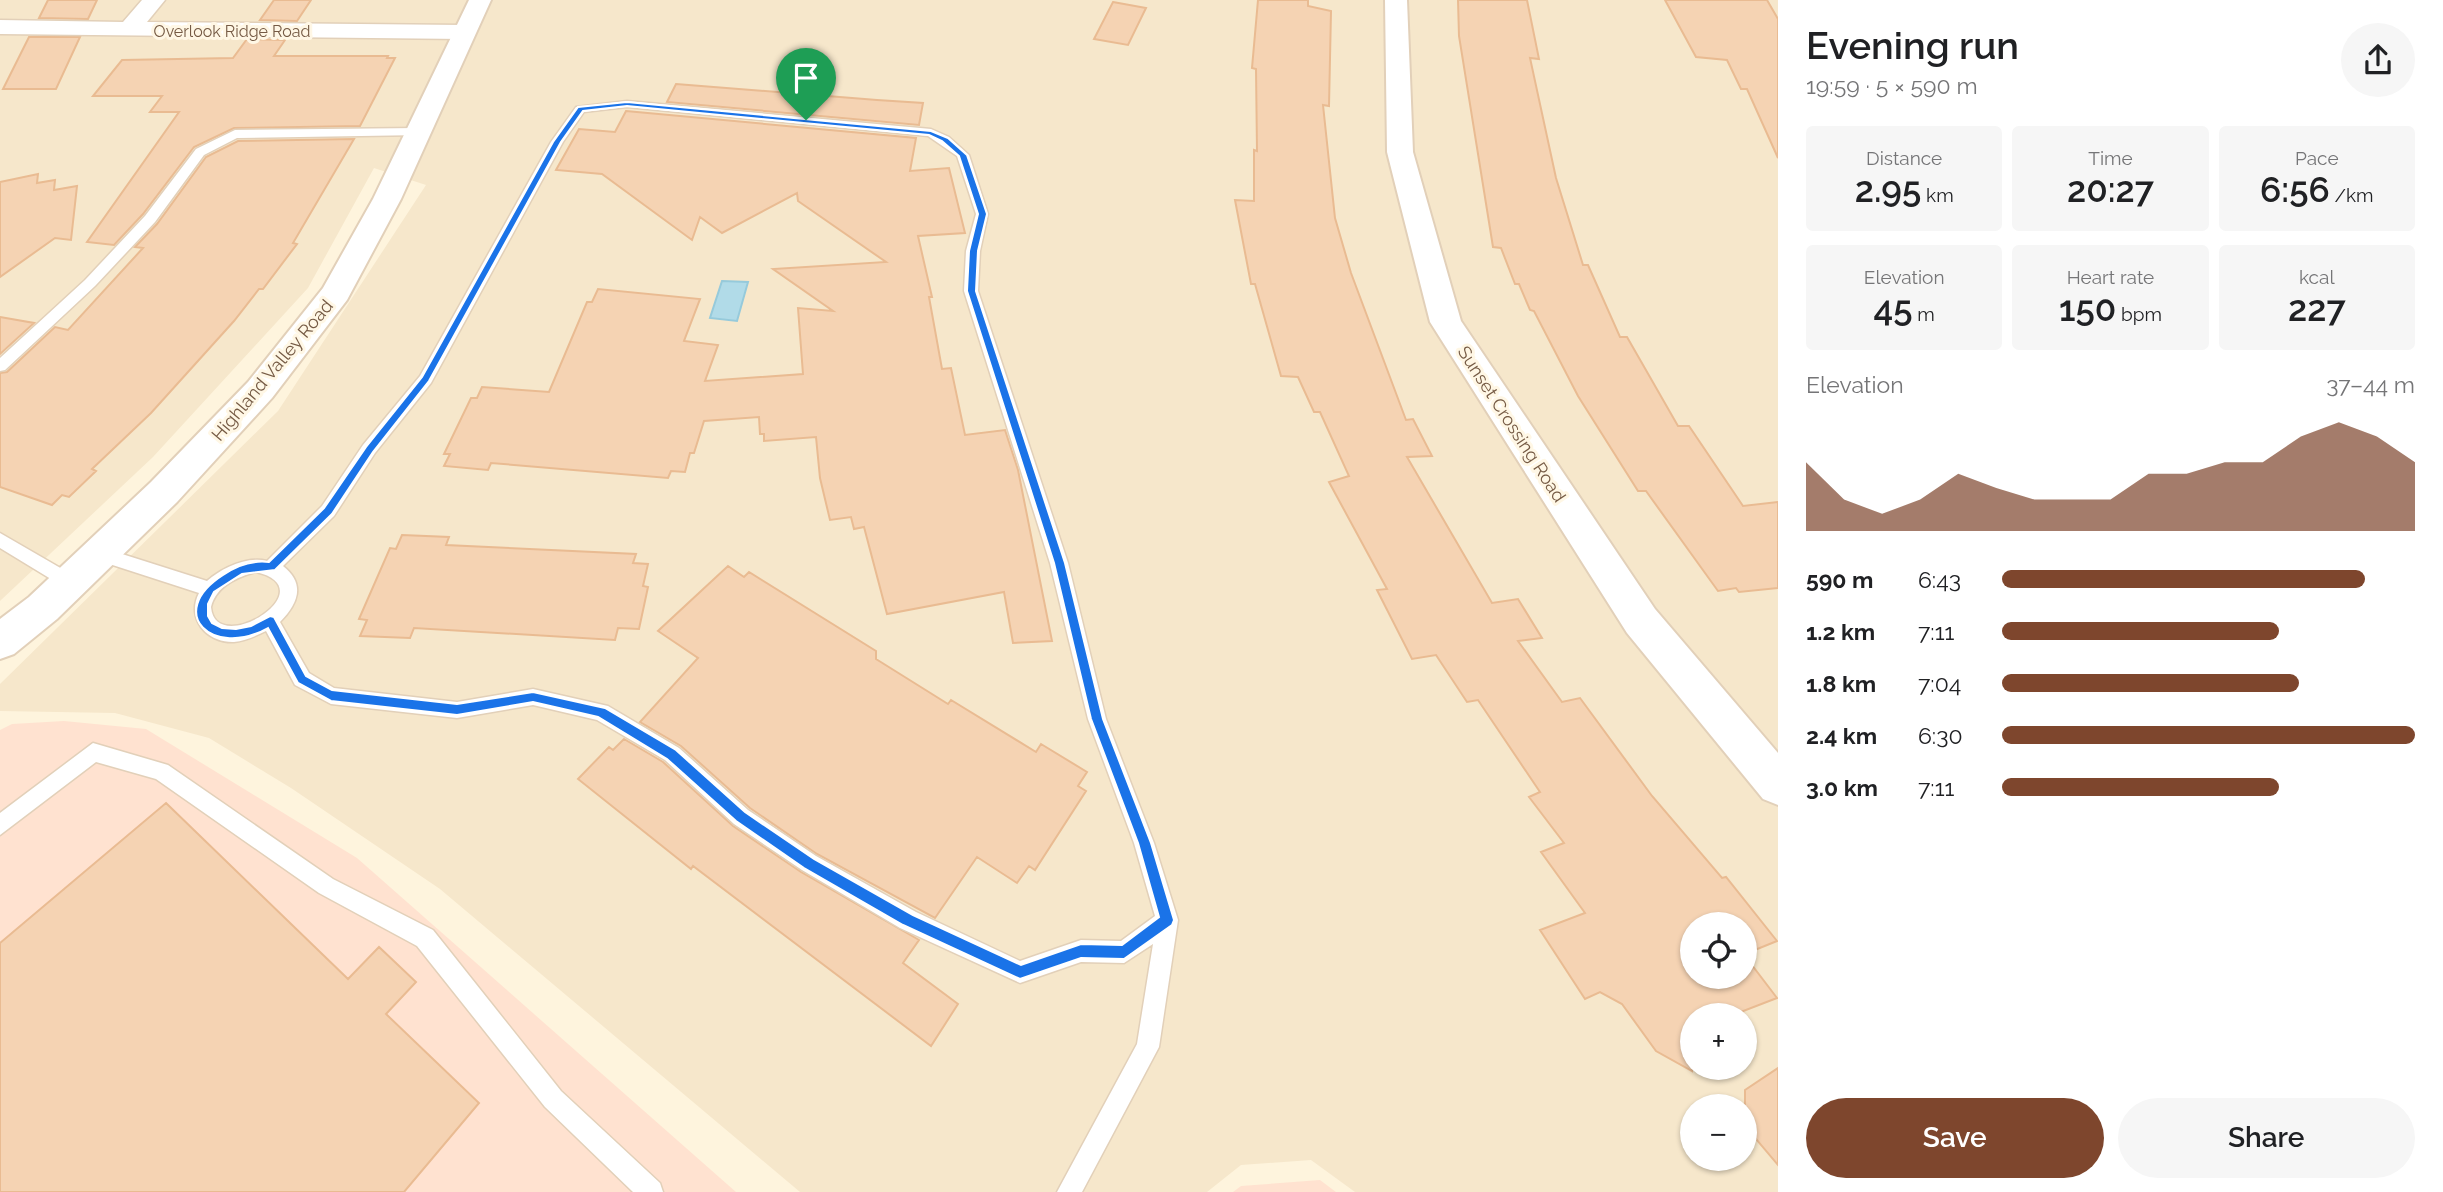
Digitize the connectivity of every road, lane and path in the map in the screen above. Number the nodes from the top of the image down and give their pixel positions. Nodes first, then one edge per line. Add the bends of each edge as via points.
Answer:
1 (154, 0) edge
2 (480, 0) edge
3 (1395, 0) edge
4 (0, 27) edge
5 (128, 30) junction
6 (464, 32) junction
7 (418, 132) junction
8 (0, 366) edge
9 (0, 540) edge
10 (100, 554) junction
11 (271, 567) junction
12 (70, 582) junction
13 (210, 589) junction
14 (270, 621) junction
15 (0, 642) edge
16 (1778, 785) edge
17 (0, 825) edge
18 (1167, 920) junction
19 (651, 1192) edge
20 (1069, 1192) edge

1 - 5 street
2 - 6 street, Highland Valley Road
3 - 16 street, Sunset Crossing Road via 1400,152 1446,322 1641,621
4 - 5 street, Overlook Ridge Road
5 - 6 street, Overlook Ridge Road
6 - 7 street, Highland Valley Road
7 - 8 lane via 234,134 200,152 150,219 90,283
7 - 10 street, Highland Valley Road via 337,293 260,390
9 - 12 lane
10 - 12 street, Highland Valley Road
10 - 13 lane
11 - 13 lane via 239,570
11 - 14 lane via 283,572 289,595
11 - 18 lane via 328,511 369,449 426,379 557,142 580,109 627,104 931,133 963,155 982,214 971,291 1059,563 1097,719 1144,843
12 - 15 street, Highland Valley Road
13 - 14 lane via 202,604 208,627 236,634
14 - 18 lane via 302,680 331,696 457,710 533,697 601,712 672,754 741,817 809,863 908,920 1020,972 1081,951 1124,952
17 - 19 lane via 93,752 161,771 326,886 425,938 552,1099
18 - 20 lane via 1148,1047

